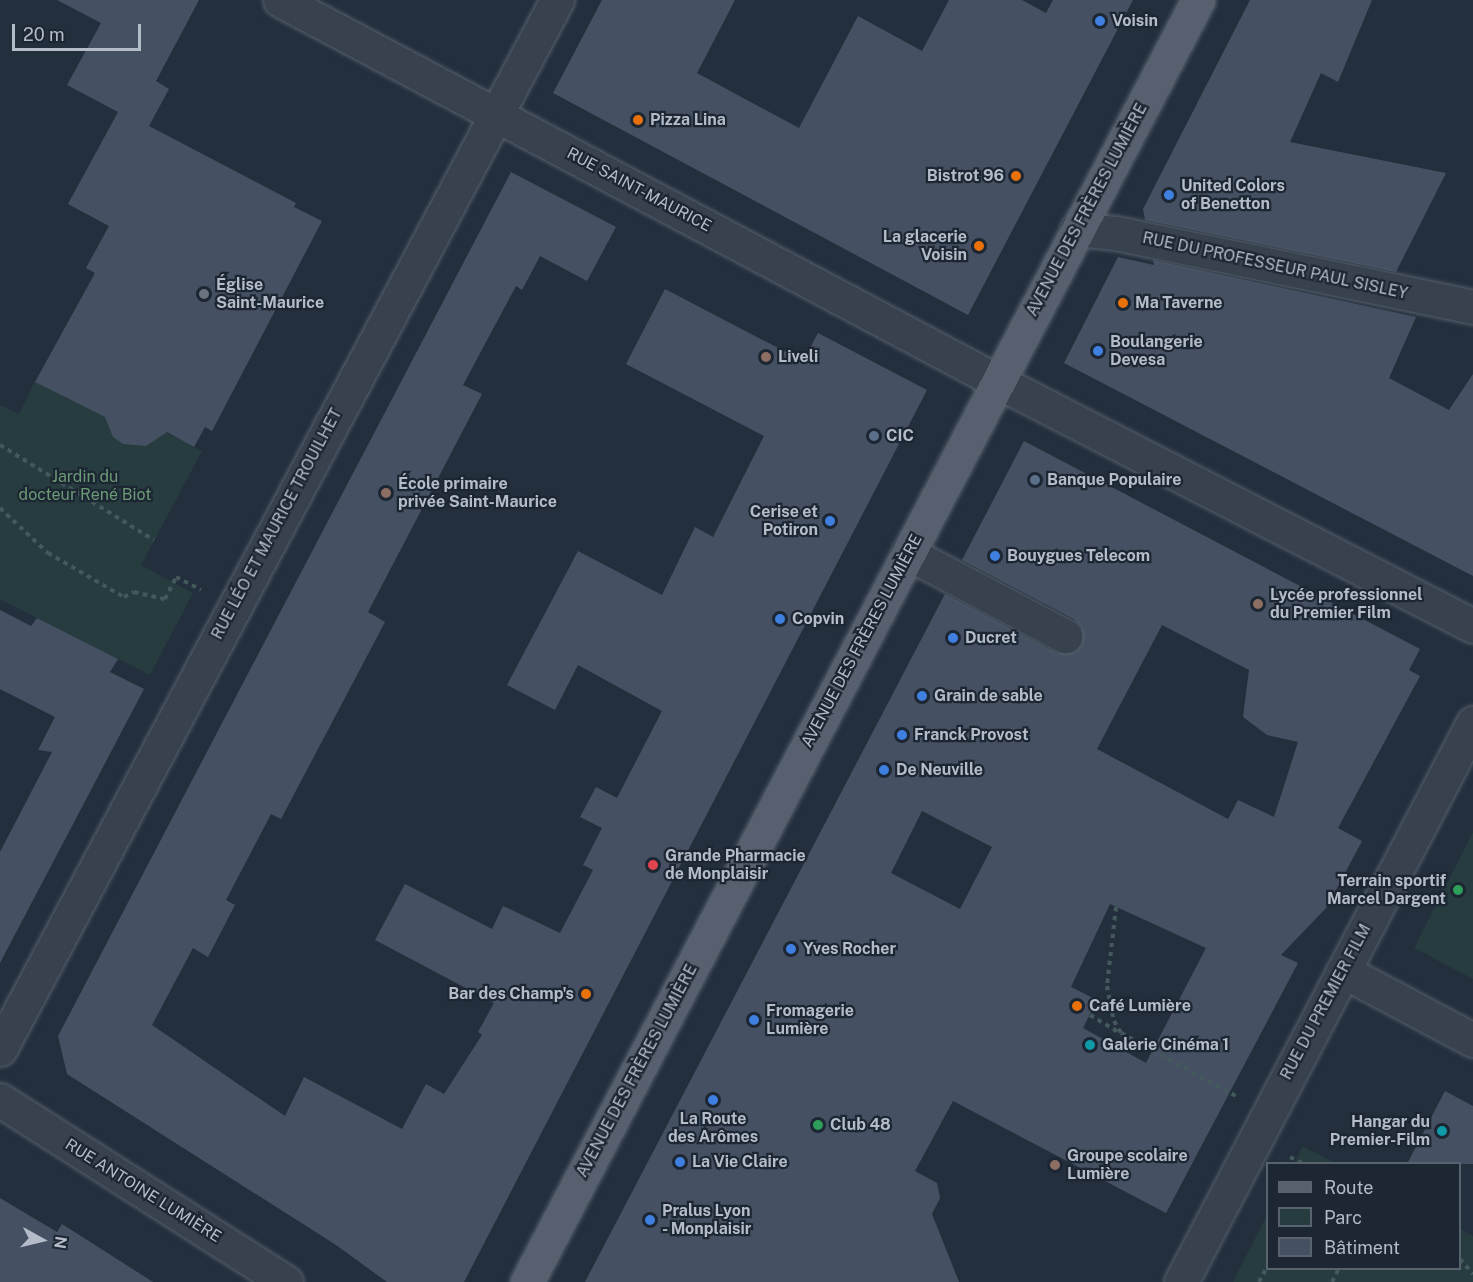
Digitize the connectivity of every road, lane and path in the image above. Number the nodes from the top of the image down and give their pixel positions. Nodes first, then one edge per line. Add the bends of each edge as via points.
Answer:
1 (280, 0) edge
2 (557, 0) edge
3 (1198, 0) edge
4 (498, 114) junction
5 (1077, 229) junction
6 (1473, 307) edge
7 (997, 381) junction
8 (0, 445) edge
9 (0, 508) edge
10 (154, 540) dead end
11 (908, 554) junction
12 (202, 591) dead end
13 (1473, 626) edge
14 (1065, 636) dead end
15 (1473, 723) edge
16 (1116, 907) dead end
17 (1343, 971) junction
18 (1090, 1015) dead end
19 (1121, 1033) junction
20 (1473, 1040) edge
21 (0, 1049) edge
22 (0, 1100) edge
23 (1268, 1114) junction
24 (1461, 1260) edge
25 (1473, 1274) edge
26 (286, 1282) edge
27 (527, 1282) edge
28 (1181, 1282) edge

1 - 4 street, RUE SAINT-MAURICE
2 - 4 street, RUE LÉO ET MAURICE TROUILHET
3 - 5 main road, AVENUE DES FRÈRES LUMIÈRE
4 - 7 street, RUE SAINT-MAURICE
4 - 21 street, RUE LÉO ET MAURICE TROUILHET via 315,450
5 - 6 street, RUE DU PROFESSEUR PAUL SISLEY via 1116,233
5 - 7 main road, AVENUE DES FRÈRES LUMIÈRE
7 - 11 main road, AVENUE DES FRÈRES LUMIÈRE
7 - 13 street, RUE SAINT-MAURICE
8 - 10 path
9 - 12 path via 48,553 123,597 134,592 165,599 176,578
11 - 14 street
11 - 27 main road, AVENUE DES FRÈRES LUMIÈRE
15 - 17 street, RUE DU PREMIER FILM
16 - 19 path via 1107,986 1114,1021
17 - 20 street
17 - 23 street, RUE DU PREMIER FILM
18 - 19 path
19 - 23 path
22 - 26 street, RUE ANTOINE LUMIÈRE
23 - 28 street, RUE DU PREMIER FILM
24 - 25 path

